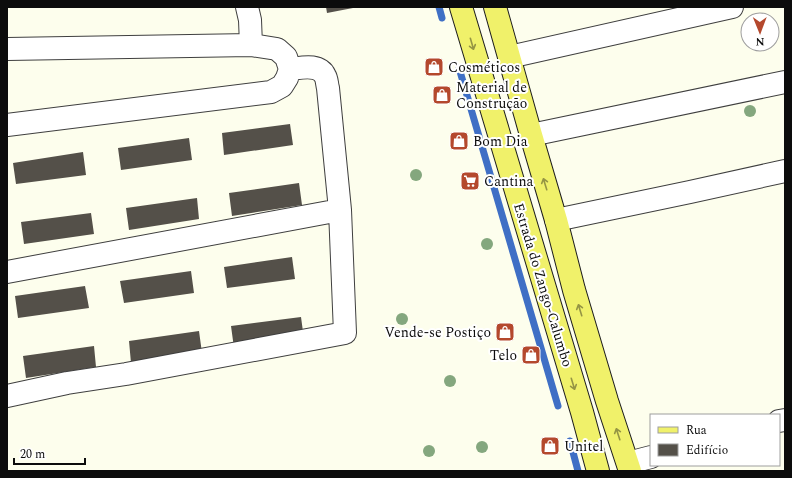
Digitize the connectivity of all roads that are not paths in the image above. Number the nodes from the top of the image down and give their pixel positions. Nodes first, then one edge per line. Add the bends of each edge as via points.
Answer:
1 (247, 7) edge
2 (461, 7) edge
3 (495, 7) edge
4 (732, 7) edge
5 (251, 46) junction
6 (7, 49) edge
7 (509, 57) junction
8 (290, 69) junction
9 (785, 82) edge
10 (7, 125) edge
11 (531, 135) junction
12 (785, 171) edge
13 (340, 210) junction
14 (556, 220) junction
15 (7, 272) edge
16 (7, 396) edge
17 (650, 457) edge
18 (629, 467) edge
19 (598, 471) edge

1 - 5 street
2 -> 19 main road, Estrada do Zango-Calumbo
3 - 7 main road, Estrada do Zango-Calumbo
4 - 7 street
5 - 6 street
5 - 8 street via 277,49 286,57
7 - 11 main road, Estrada do Zango-Calumbo
8 - 10 street via 282,86 271,92
8 - 13 street via 311,67 319,69 325,76
9 - 11 street
14 -> 11 main road, Estrada do Zango-Calumbo
12 - 14 street
13 - 15 street
13 - 16 street via 346,333
18 -> 14 main road, Estrada do Zango-Calumbo via 574,290
17 - 18 street

